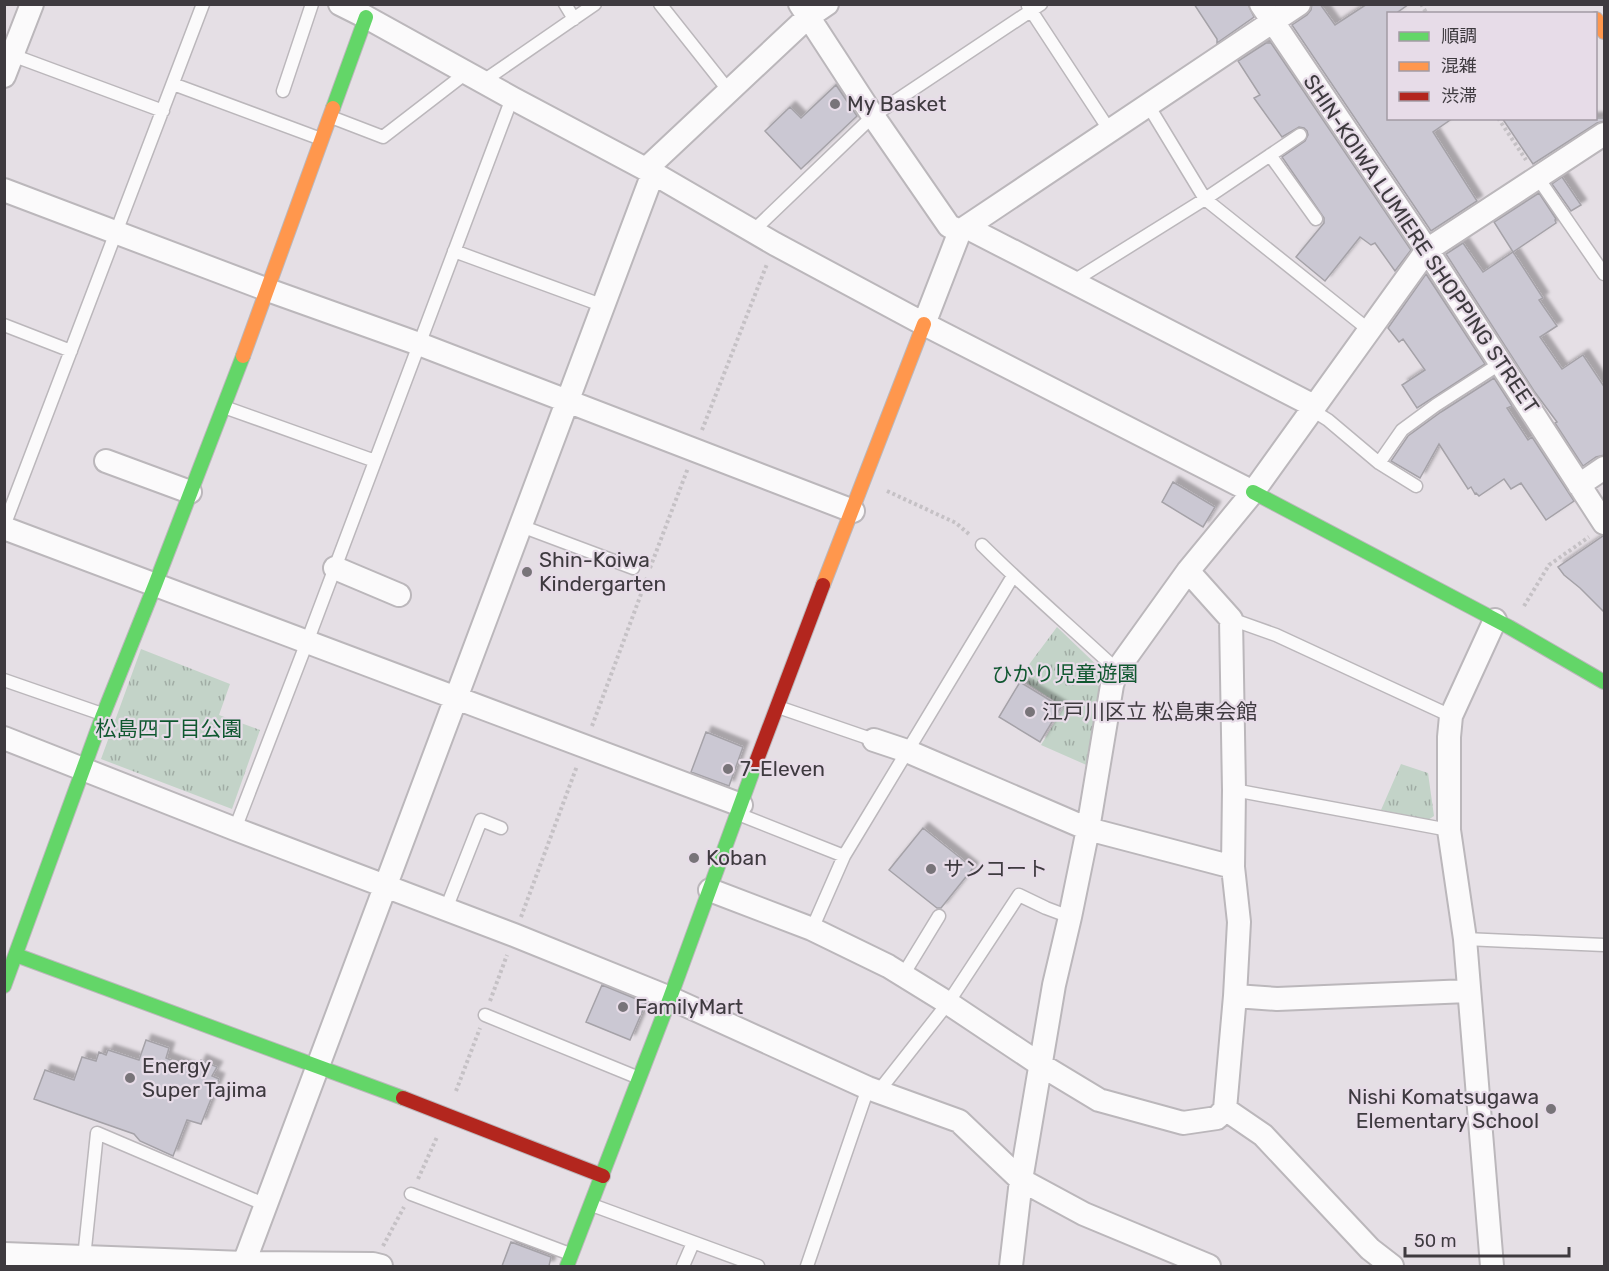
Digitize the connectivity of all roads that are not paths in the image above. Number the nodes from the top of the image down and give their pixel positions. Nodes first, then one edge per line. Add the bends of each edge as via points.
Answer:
1 (32, 4) edge
2 (203, 4) edge
3 (312, 4) edge
4 (340, 4) edge
5 (565, 4) edge
6 (595, 4) edge
7 (660, 4) edge
8 (827, 4) edge
9 (1299, 4) edge
10 (1034, 6) edge
11 (365, 9) edge
12 (804, 11) edge
13 (1267, 13) edge
14 (574, 19) junction
15 (7, 68) edge
16 (474, 77) junction
17 (173, 84) junction
18 (283, 91) dead end
19 (729, 91) junction
20 (512, 98) junction
21 (1148, 105) junction
22 (163, 111) junction
23 (873, 116) junction
24 (330, 117) junction
25 (1110, 131) junction
26 (1605, 134) edge
27 (1300, 135) dead end
28 (322, 139) junction
29 (1270, 155) junction
30 (649, 171) junction
31 (1538, 178) junction
32 (4, 190) edge
33 (1205, 199) junction
34 (1316, 219) dead end
35 (963, 229) junction
36 (753, 231) junction
37 (116, 233) junction
38 (1427, 250) junction
39 (454, 251) junction
40 (1605, 274) edge
41 (1072, 282) junction
42 (268, 290) junction
43 (604, 306) junction
44 (924, 324) junction
45 (4, 326) edge
46 (1369, 330) junction
47 (418, 344) junction
48 (71, 351) junction
49 (1501, 363) junction
50 (567, 401) junction
51 (223, 406) junction
52 (1313, 408) junction
53 (106, 461) dead end
54 (375, 461) junction
55 (1379, 463) junction
56 (1605, 468) edge
57 (1579, 485) junction
58 (1416, 486) dead end
59 (190, 492) junction
60 (1253, 492) junction
61 (853, 511) junction
62 (521, 526) junction
63 (4, 527) edge
64 (1600, 528) edge
65 (982, 545) road end
66 (335, 568) junction
67 (633, 568) dead end
68 (1188, 571) junction
69 (1013, 576) junction
70 (155, 585) junction
71 (399, 595) dead end
72 (1231, 619) junction
73 (1502, 624) junction
74 (307, 642) junction
75 (1117, 670) junction
76 (4, 680) edge
77 (1605, 681) edge
78 (456, 698) junction
79 (777, 706) junction
80 (103, 715) junction
81 (1451, 716) junction
82 (4, 738) edge
83 (873, 740) joint
84 (907, 751) junction
85 (83, 769) junction
86 (1234, 790) junction
87 (739, 810) junction
88 (501, 828) dead end
89 (235, 829) junction
90 (1088, 829) junction
91 (1449, 830) junction
92 (844, 856) junction
93 (1233, 867) junction
94 (386, 886) junction
95 (710, 890) junction
96 (446, 909) junction
97 (939, 916) dead end
98 (1070, 917) junction
99 (812, 929) junction
100 (1465, 939) junction
101 (1605, 945) edge
102 (10, 952) edge
103 (903, 975) junction
104 (4, 986) edge
105 (1468, 991) junction
106 (1234, 996) junction
107 (670, 998) junction
108 (948, 1003) junction
109 (484, 1015) dead end
110 (1041, 1065) junction
111 (318, 1067) junction
112 (640, 1078) junction
113 (873, 1090) junction
114 (1225, 1109) junction
115 (603, 1176) junction
116 (1021, 1180) junction
117 (411, 1194) dead end
118 (266, 1205) junction
119 (592, 1205) junction
120 (693, 1243) junction
121 (4, 1254) edge
122 (84, 1258) junction
123 (569, 1261) edge
124 (115, 1263) edge
125 (244, 1263) junction
126 (209, 1264) edge
127 (376, 1266) edge
128 (683, 1266) edge
129 (758, 1266) edge
130 (807, 1266) edge
131 (1011, 1266) edge
132 (1209, 1266) edge
133 (1392, 1266) edge
134 (1492, 1266) edge

1 - 15 street
2 - 17 lane
3 - 18 lane
4 - 11 street
5 - 14 lane
6 - 14 lane
7 - 19 lane
8 - 12 street
9 - 13 street
10 - 23 lane
10 - 25 lane
11 - 16 street
11 - 24 street
12 - 19 street
12 - 23 street
13 - 21 street
13 - 38 street, SHIN-KOIWA LUMIERE SHOPPING STREET
14 - 16 lane
15 - 22 lane
16 - 20 street
16 - 24 lane via 383,137
17 - 22 lane
17 - 28 lane
19 - 30 street
20 - 30 street
20 - 39 lane
21 - 25 street
21 - 33 lane
22 - 37 lane
23 - 35 street via 949,226
23 - 36 lane
24 - 28 street
25 - 35 street
26 - 31 street
27 - 29 lane
28 - 42 street
29 - 33 lane
29 - 34 lane
30 - 36 street
30 - 43 street
31 - 38 street
31 - 40 lane
32 - 37 street
33 - 41 lane
33 - 46 lane
35 - 41 street
35 - 44 street
36 - 44 street
37 - 42 street
37 - 48 lane
38 - 46 street
38 - 49 street, SHIN-KOIWA LUMIERE SHOPPING STREET
39 - 43 lane
39 - 47 lane
41 - 52 street
42 - 47 street
42 - 51 street
43 - 50 street
44 - 60 street
44 - 61 street
45 - 48 lane
46 - 52 street
47 - 50 street
47 - 54 lane
48 - 63 lane
49 - 55 lane via 1402,430
49 - 57 street, SHIN-KOIWA LUMIERE SHOPPING STREET
50 - 61 street
50 - 62 street
51 - 54 lane
51 - 59 street
52 - 55 lane
52 - 60 street
53 - 59 street
54 - 66 lane
55 - 58 lane
56 - 57 street
57 - 64 street, SHIN-KOIWA LUMIERE SHOPPING STREET
59 - 70 street
60 - 68 street
60 - 73 street
61 - 79 street
62 - 67 lane
62 - 78 street
63 - 70 street
65 - 69 lane
66 - 71 street
66 - 74 lane
68 - 72 street
68 - 75 street
69 - 75 lane
69 - 84 lane
70 - 74 street
70 - 80 street
72 - 81 lane via 1276,635
72 - 86 street
73 - 77 street
73 - 81 street
74 - 78 street
74 - 89 lane
75 - 90 street
76 - 80 lane
78 - 87 street
78 - 94 street
79 - 83 lane
79 - 87 street
80 - 85 street
81 - 91 street
82 - 85 street
83 - 84 street
84 - 90 street
84 - 92 lane
85 - 89 street
85 - 102 street
86 - 91 lane
86 - 93 street
87 - 92 lane
87 - 95 street
88 - 96 lane via 481,820
89 - 94 street
90 - 93 street
90 - 98 street
91 - 100 street
92 - 99 lane
93 - 106 street via 1239,922
94 - 96 street
94 - 111 street
95 - 99 street
95 - 107 street
96 - 107 street
97 - 103 lane
98 - 108 lane via 1019,895
98 - 110 street
99 - 103 street
100 - 101 lane
100 - 105 street
102 - 104 street
102 - 111 street
103 - 108 street
105 - 106 street via 1276,999
105 - 134 street
106 - 114 street
107 - 112 street
107 - 113 street
108 - 110 street
108 - 113 lane
109 - 112 lane
110 - 114 street via 1099,1100 1183,1123 1217,1118
110 - 116 street
111 - 115 street
111 - 118 street
112 - 115 street
113 - 116 street via 959,1120
113 - 130 lane
114 - 133 street via 1263,1135 1370,1249
115 - 119 street
116 - 131 street
116 - 132 street via 1084,1214
117 - 123 lane
118 - 122 lane via 97,1133
118 - 125 street
119 - 120 lane
119 - 123 street
120 - 128 lane
120 - 129 lane
121 - 122 street
122 - 124 street
124 - 126 street
125 - 126 street
125 - 127 street

